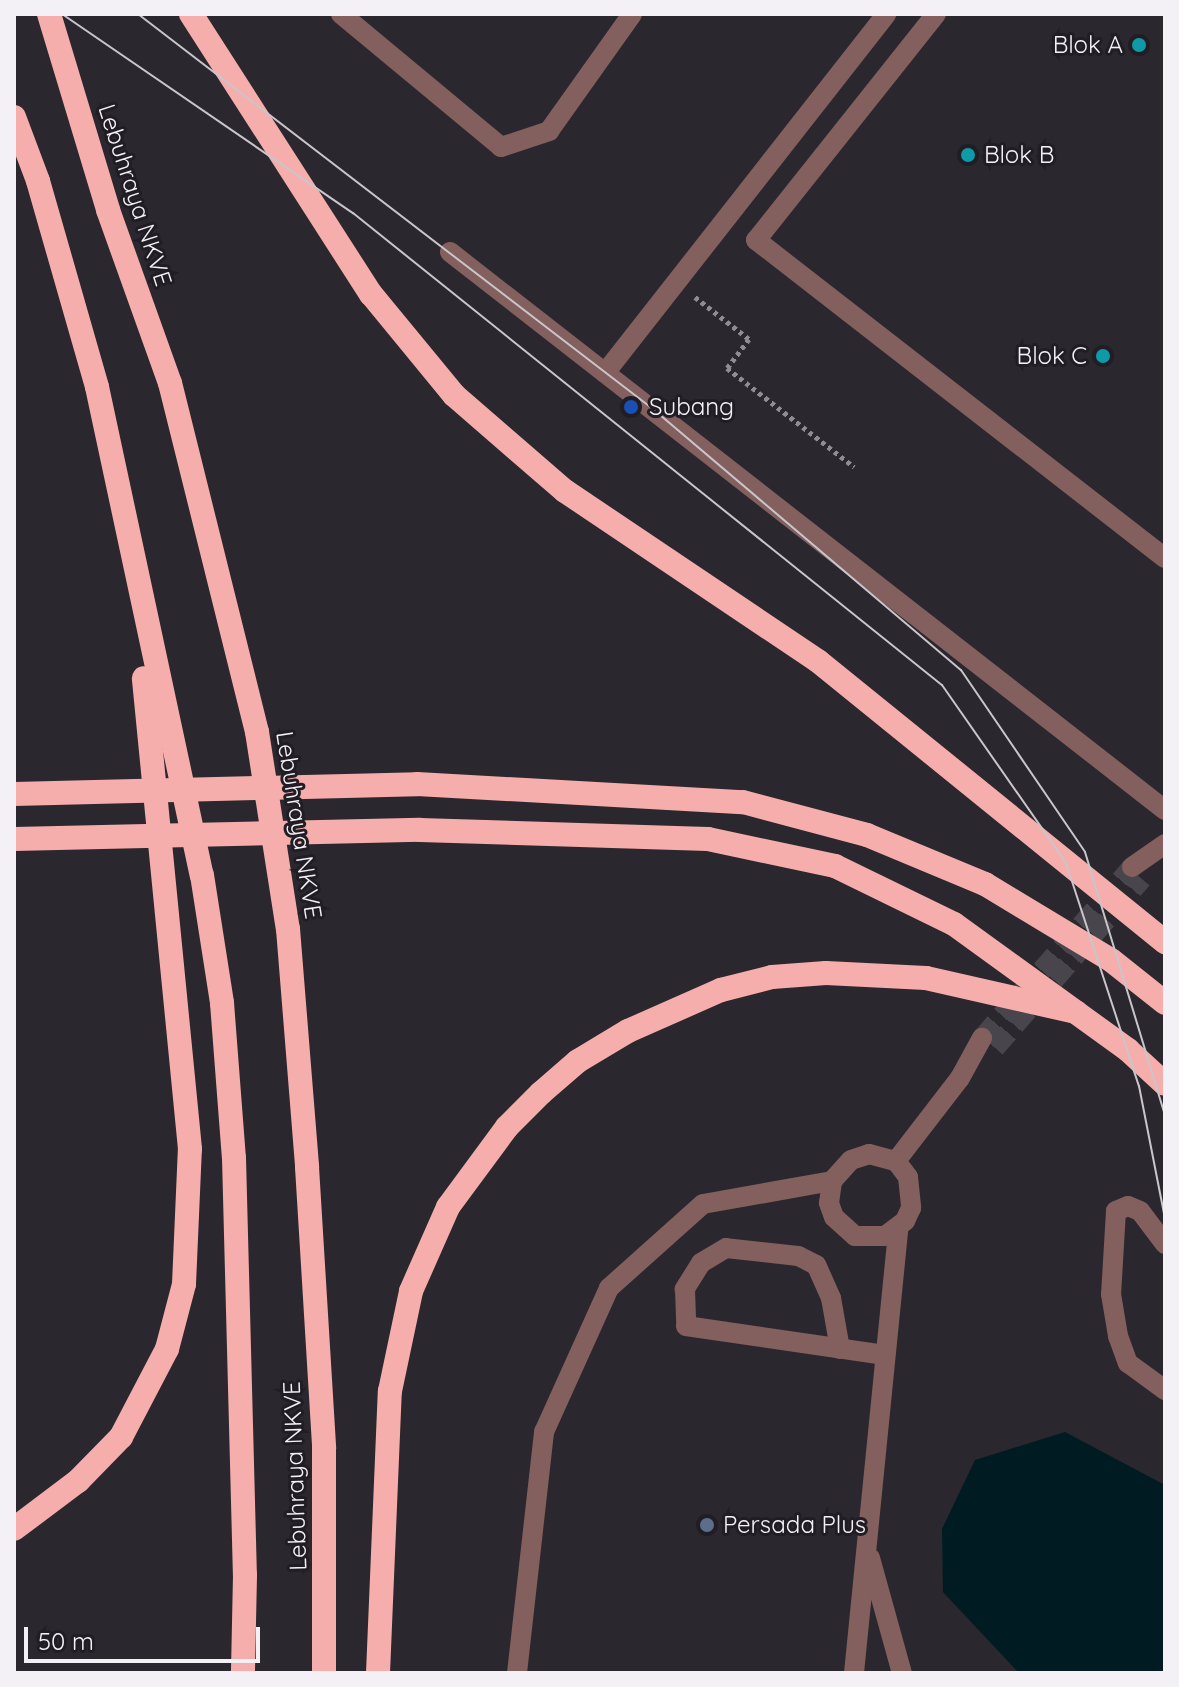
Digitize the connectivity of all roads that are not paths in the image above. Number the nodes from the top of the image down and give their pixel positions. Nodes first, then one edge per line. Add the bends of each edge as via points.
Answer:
1 (49, 14) edge
2 (191, 14) edge
3 (341, 14) edge
4 (632, 14) edge
5 (886, 14) edge
6 (936, 14) edge
7 (14, 117) edge
8 (450, 252) dead end
9 (605, 373) junction
10 (1165, 558) edge
11 (134, 576) junction
12 (14, 794) edge
13 (1165, 810) edge
14 (14, 839) edge
15 (1165, 845) edge
16 (1137, 873) tunnel mouth
17 (1165, 942) edge
18 (1165, 1003) edge
19 (1076, 1012) junction
20 (988, 1043) tunnel mouth
21 (1165, 1084) edge
22 (896, 1161) junction
23 (832, 1181) junction
24 (898, 1229) junction
25 (1165, 1244) edge
26 (840, 1349) junction
27 (885, 1355) junction
28 (1165, 1390) edge
29 (14, 1529) edge
30 (867, 1546) junction
31 (243, 1673) edge
32 (324, 1673) edge
33 (378, 1673) edge
34 (517, 1673) edge
35 (854, 1673) edge
36 (902, 1673) edge

1 - 32 highway, Lebuhraya NKVE via 108,210 170,383 257,732 288,929 307,1167 324,1448
2 - 17 highway via 231,84 371,294 454,395 565,491 818,661
3 - 4 street via 501,147 549,131
5 - 9 street
6 - 10 street via 756,240
7 - 11 highway via 38,181 97,387
8 - 9 street
9 - 13 street
11 - 29 highway via 190,1149 184,1284 167,1349 121,1437 68,1491
11 - 31 highway via 202,875 222,1003 235,1189
12 - 18 highway, bridge via 417,784 743,802 867,835 985,884 1111,960
14 - 19 highway, bridge via 420,830 708,839 835,866 954,924
15 - 16 street
19 - 21 highway
19 - 33 highway via 926,978 826,973 772,977 676,1007 578,1061 541,1093 507,1127 448,1207 411,1291 390,1391
20 - 22 street
22 - 23 street via 869,1154 851,1160
22 - 24 street via 913,1191 911,1208
23 - 24 street via 829,1203 842,1228 869,1239
23 - 34 street via 703,1204 609,1288 544,1432
24 - 27 street
25 - 28 street via 1140,1211 1128,1206 1116,1211 1111,1294 1118,1336 1128,1363
26 - 26 street via 686,1326 685,1289 701,1263 726,1248 798,1256 816,1265 831,1298
26 - 27 street
27 - 30 street
30 - 35 street
30 - 36 street

